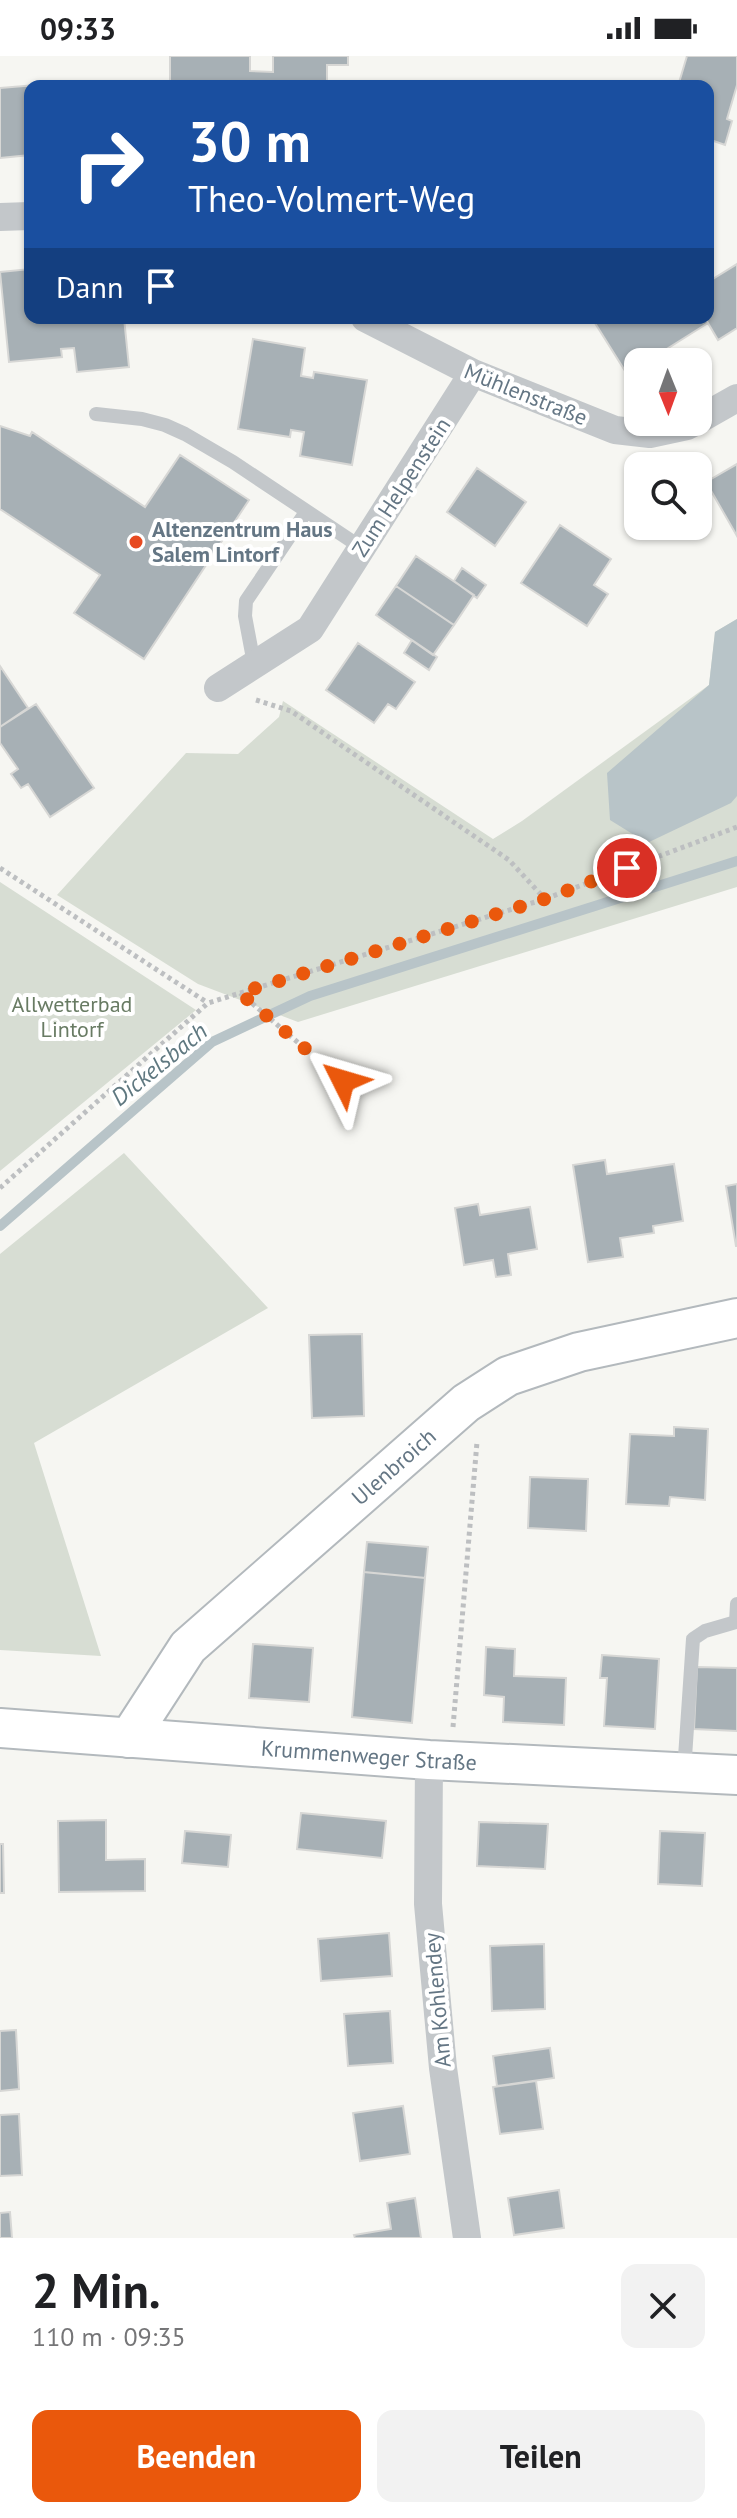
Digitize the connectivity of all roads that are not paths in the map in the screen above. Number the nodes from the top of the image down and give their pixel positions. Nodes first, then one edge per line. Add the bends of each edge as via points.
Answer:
1 (24, 216) edge
2 (0, 217) edge
3 (377, 324) edge
4 (473, 373) junction
5 (737, 398) edge
6 (712, 412) edge
7 (96, 414) dead end
8 (624, 431) edge
9 (306, 512) junction
10 (362, 548) junction
11 (254, 664) junction
12 (218, 688) road end
13 (737, 1318) edge
14 (737, 1604) edge
15 (0, 1728) edge
16 (129, 1738) junction
17 (439, 1761) junction
18 (684, 1773) junction
19 (737, 1775) edge
20 (467, 2238) edge

1 - 2 street
3 - 4 street, Mühlenstraße
4 - 8 street, Mühlenstraße
4 - 10 street, Zum Helpenstein
5 - 6 street, Mühlenstraße
7 - 9 lane via 165,425 233,462
9 - 10 lane
9 - 11 lane via 246,601
10 - 11 street, Zum Helpenstein via 310,629
11 - 12 street, Zum Helpenstein
13 - 16 main road, Ulenbroich via 579,1352 508,1376 466,1403 188,1647
14 - 18 lane via 736,1622 693,1639
15 - 16 main road, Krummenweger Straße
16 - 17 main road, Krummenweger Straße
17 - 18 main road, Krummenweger Straße
17 - 20 street, Am Kohlendey via 428,1904 443,2068
18 - 19 main road, Krummenweger Straße

